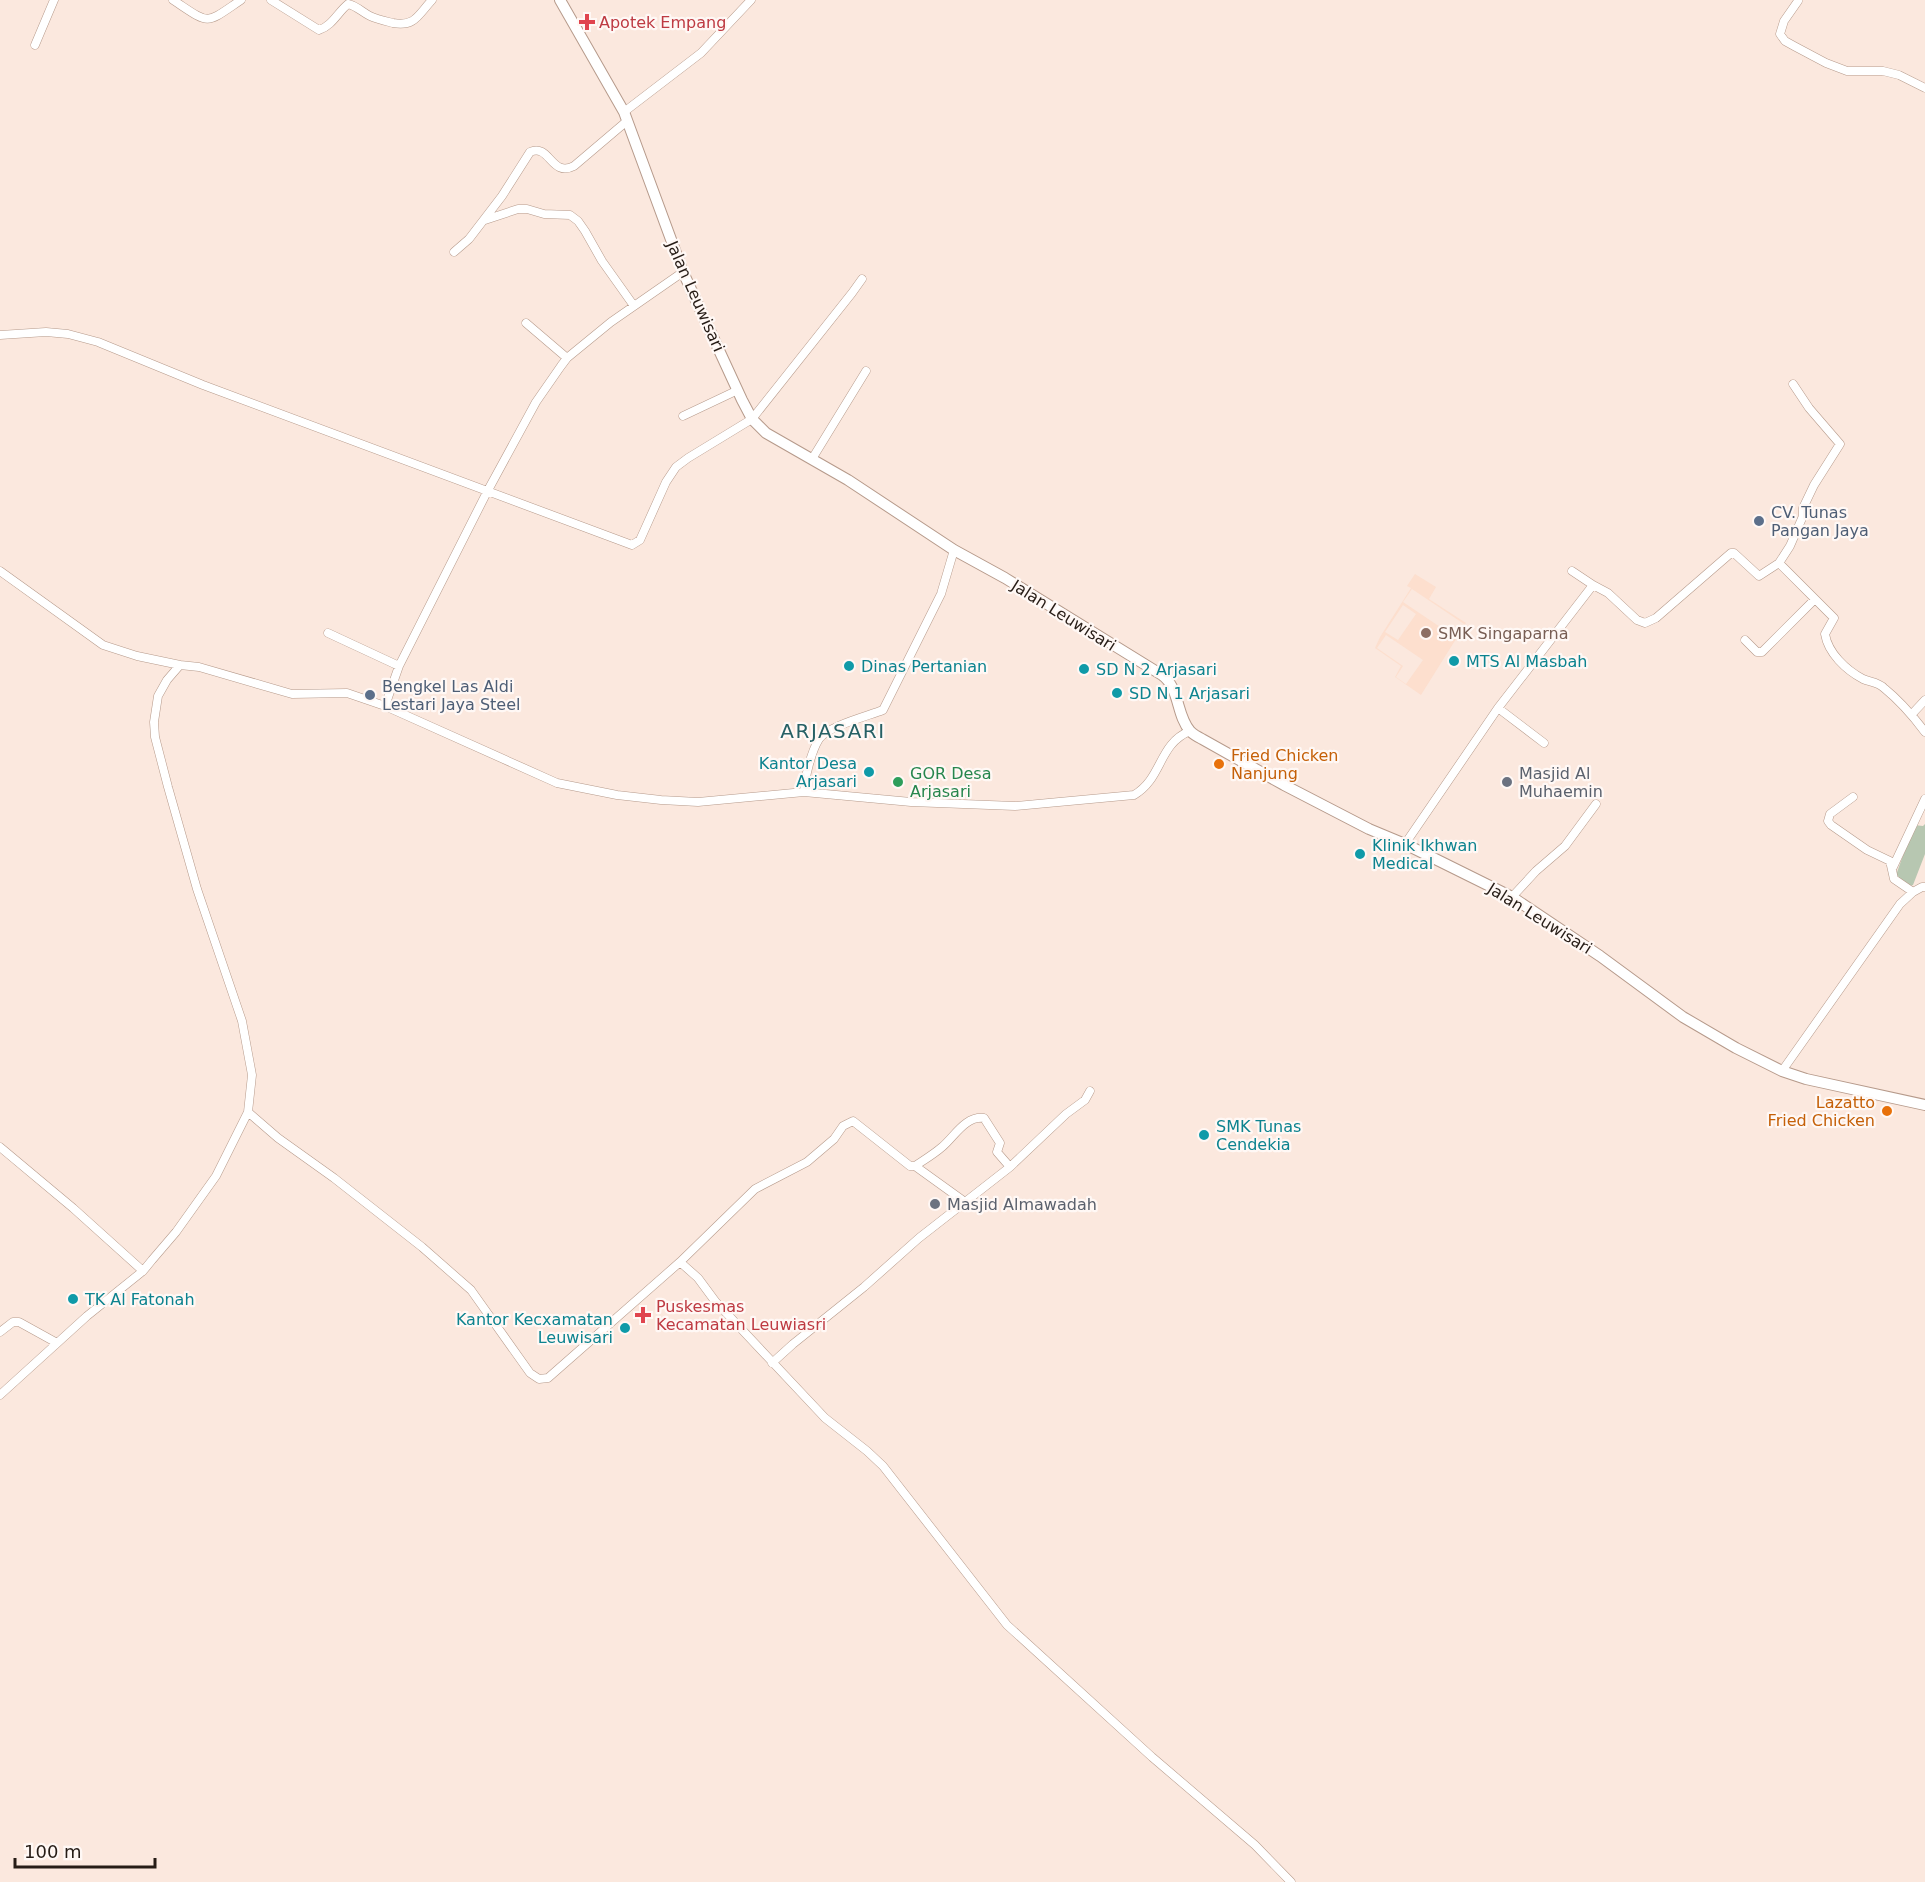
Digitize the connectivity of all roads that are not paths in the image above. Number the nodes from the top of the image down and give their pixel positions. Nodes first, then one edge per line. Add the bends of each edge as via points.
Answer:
1 (54, 0) edge
2 (173, 0) edge
3 (242, 0) edge
4 (271, 0) edge
5 (432, 0) edge
6 (560, 0) edge
7 (752, 0) edge
8 (1798, 0) edge
9 (35, 45) dead end
10 (1925, 88) edge
11 (626, 116) junction
12 (483, 221) junction
13 (454, 252) dead end
14 (684, 272) junction
15 (862, 279) dead end
16 (634, 306) junction
17 (526, 323) dead end
18 (0, 335) edge
19 (567, 358) junction
20 (866, 372) dead end
21 (1793, 384) dead end
22 (738, 390) junction
23 (683, 416) dead end
24 (752, 419) junction
25 (812, 459) junction
26 (488, 492) junction
27 (954, 549) junction
28 (1779, 563) junction
29 (0, 571) edge
30 (1572, 571) dead end
31 (1593, 585) junction
32 (1815, 599) junction
33 (328, 633) dead end
34 (1746, 640) dead end
35 (180, 665) junction
36 (399, 666) junction
37 (1925, 700) edge
38 (386, 705) junction
39 (1498, 708) junction
40 (1912, 714) junction
41 (1190, 731) junction
42 (1925, 732) edge
43 (1544, 743) dead end
44 (804, 792) junction
45 (1853, 797) dead end
46 (1924, 799) edge
47 (1596, 804) dead end
48 (1405, 844) junction
49 (1893, 867) junction
50 (1925, 887) edge
51 (1913, 892) junction
52 (1512, 897) junction
53 (1782, 1071) junction
54 (1090, 1090) dead end
55 (1925, 1105) edge
56 (248, 1112) junction
57 (0, 1147) edge
58 (915, 1166) junction
59 (1010, 1167) junction
60 (966, 1202) junction
61 (680, 1262) junction
62 (142, 1271) junction
63 (0, 1332) edge
64 (57, 1343) junction
65 (772, 1363) junction
66 (0, 1395) edge
67 (1291, 1882) edge

1 - 9 street
2 - 3 street via 208,20
4 - 5 street via 319,30 348,4 371,16 403,25 410,23
6 - 11 main road, Jalan Leuwisari
7 - 11 street via 701,53
8 - 10 street via 1784,21 1780,34 1785,41 1847,71 1882,71
11 - 12 street via 568,169 559,167 540,150 530,152
11 - 14 main road, Jalan Leuwisari
12 - 13 street
12 - 16 street via 518,209 570,215 578,221
14 - 16 street
14 - 22 main road, Jalan Leuwisari
15 - 24 street
16 - 19 street
17 - 19 street
18 - 26 street via 46,332 98,342
19 - 26 street via 536,402
20 - 25 street
21 - 28 street via 1840,444 1814,485 1790,546
22 - 23 street
22 - 24 main road, Jalan Leuwisari
24 - 25 main road, Jalan Leuwisari via 766,433
24 - 26 street via 676,467 635,544 626,544
25 - 27 main road, Jalan Leuwisari
26 - 36 street
27 - 41 main road, Jalan Leuwisari via 1168,680
27 - 44 street via 941,594 883,710 820,738
28 - 31 street via 1759,576 1731,553 1656,618 1645,623
28 - 32 street
29 - 35 street via 102,645
30 - 31 street
31 - 39 street
32 - 34 street via 1762,652
32 - 40 street via 1834,618 1825,634 1830,651 1854,674 1883,686
33 - 36 street
35 - 38 street via 291,694 348,693
35 - 56 street via 158,696 155,737 197,889 242,1021 252,1075
36 - 38 street
37 - 40 street
38 - 44 street via 518,766 574,787 684,802
39 - 43 street
39 - 48 street
40 - 42 street
41 - 44 street via 1172,742 1147,785 1134,795 1015,806
41 - 48 main road, Jalan Leuwisari via 1284,785
45 - 49 street via 1830,813 1828,821 1867,850 1887,859
46 - 49 street
47 - 52 street via 1564,846
48 - 52 main road, Jalan Leuwisari
49 - 51 street via 1894,879
50 - 51 street
51 - 53 street via 1900,904
52 - 53 main road, Jalan Leuwisari via 1683,1017
53 - 55 main road, Jalan Leuwisari
54 - 59 street via 1085,1100
56 - 61 street via 422,1247 471,1290 530,1373 539,1379 548,1378 561,1368
56 - 62 street via 216,1176
57 - 62 street
58 - 59 street via 944,1146 962,1125 981,1117 998,1138 997,1152
58 - 60 street
58 - 61 street via 853,1121 807,1162 755,1189
59 - 60 street
60 - 65 street
61 - 65 street
62 - 64 street
63 - 64 street via 19,1322
64 - 66 street
65 - 67 street via 825,1418 883,1466 1007,1625 1255,1845

